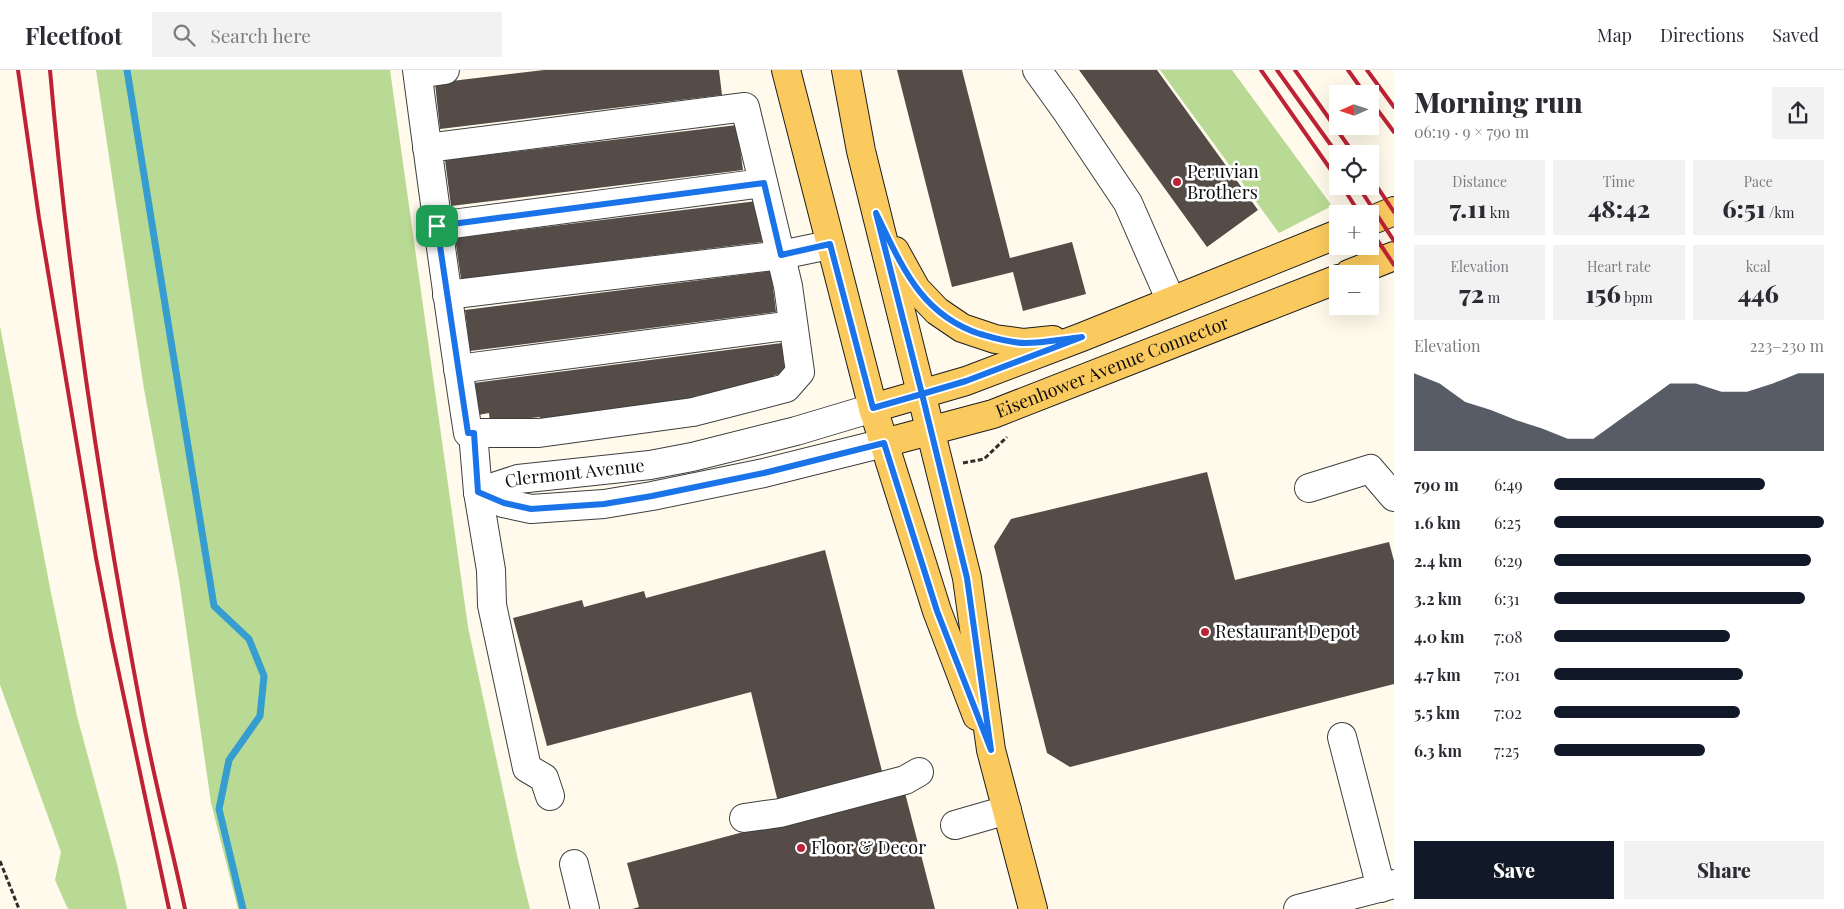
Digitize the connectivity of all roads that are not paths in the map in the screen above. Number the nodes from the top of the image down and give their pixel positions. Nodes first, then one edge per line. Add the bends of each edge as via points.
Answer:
1 (446, 70) edge
2 (786, 70) edge
3 (846, 70) edge
4 (1036, 70) edge
5 (418, 72) edge
6 (427, 148) junction
7 (764, 183) junction
8 (1394, 211) edge
9 (876, 213) junction
10 (1379, 217) edge
11 (437, 226) junction
12 (1329, 238) edge
13 (830, 244) junction
14 (781, 255) junction
15 (1394, 256) edge
16 (1372, 265) edge
17 (1329, 282) edge
18 (447, 295) junction
19 (1171, 301) junction
20 (794, 325) junction
21 (1082, 337) junction
22 (458, 369) junction
23 (922, 394) junction
24 (873, 408) junction
25 (931, 431) junction
26 (474, 433) junction
27 (884, 443) junction
28 (1309, 488) dead end
29 (478, 492) junction
30 (1394, 496) edge
31 (1342, 737) dead end
32 (991, 750) junction
33 (919, 772) dead end
34 (550, 796) dead end
35 (1007, 810) junction
36 (744, 818) dead end
37 (955, 825) dead end
38 (574, 864) dead end
39 (1388, 886) edge
40 (585, 909) edge
41 (1033, 909) edge
42 (1298, 909) edge

1 - 5 street
2 - 13 main road
3 - 9 main road
4 - 19 street via 1128,203
5 - 6 street
6 - 7 street via 745,106
6 - 11 street
7 - 11 street
7 - 14 street
8 - 10 main road
9 - 21 main road via 916,288 937,311 962,328 995,339 1024,343
9 - 23 main road
11 - 18 street
12 - 19 main road
13 - 14 street
13 - 24 main road
14 - 18 street
14 - 20 street
15 - 16 main road
17 - 25 main road, Eisenhower Avenue Connector via 1003,410
18 - 22 street
19 - 21 main road
20 - 22 street
20 - 26 street via 800,372 786,388 694,412 538,433
21 - 23 main road via 966,381
22 - 26 street via 468,433
23 - 24 main road
23 - 25 main road
24 - 27 main road
24 - 29 street, Clermont Avenue via 692,457 650,465 518,479
25 - 27 main road, Eisenhower Avenue Connector
25 - 32 main road via 967,578
26 - 29 street
27 - 29 street, Clermont Avenue via 764,473 604,504 531,509 504,503
27 - 32 main road via 937,611
28 - 30 street via 1370,469
29 - 34 street via 491,570 492,605 528,768 544,778
31 - 39 street
32 - 35 main road
33 - 36 street via 905,780 780,813
35 - 37 street
35 - 41 main road
38 - 40 street
39 - 42 street

